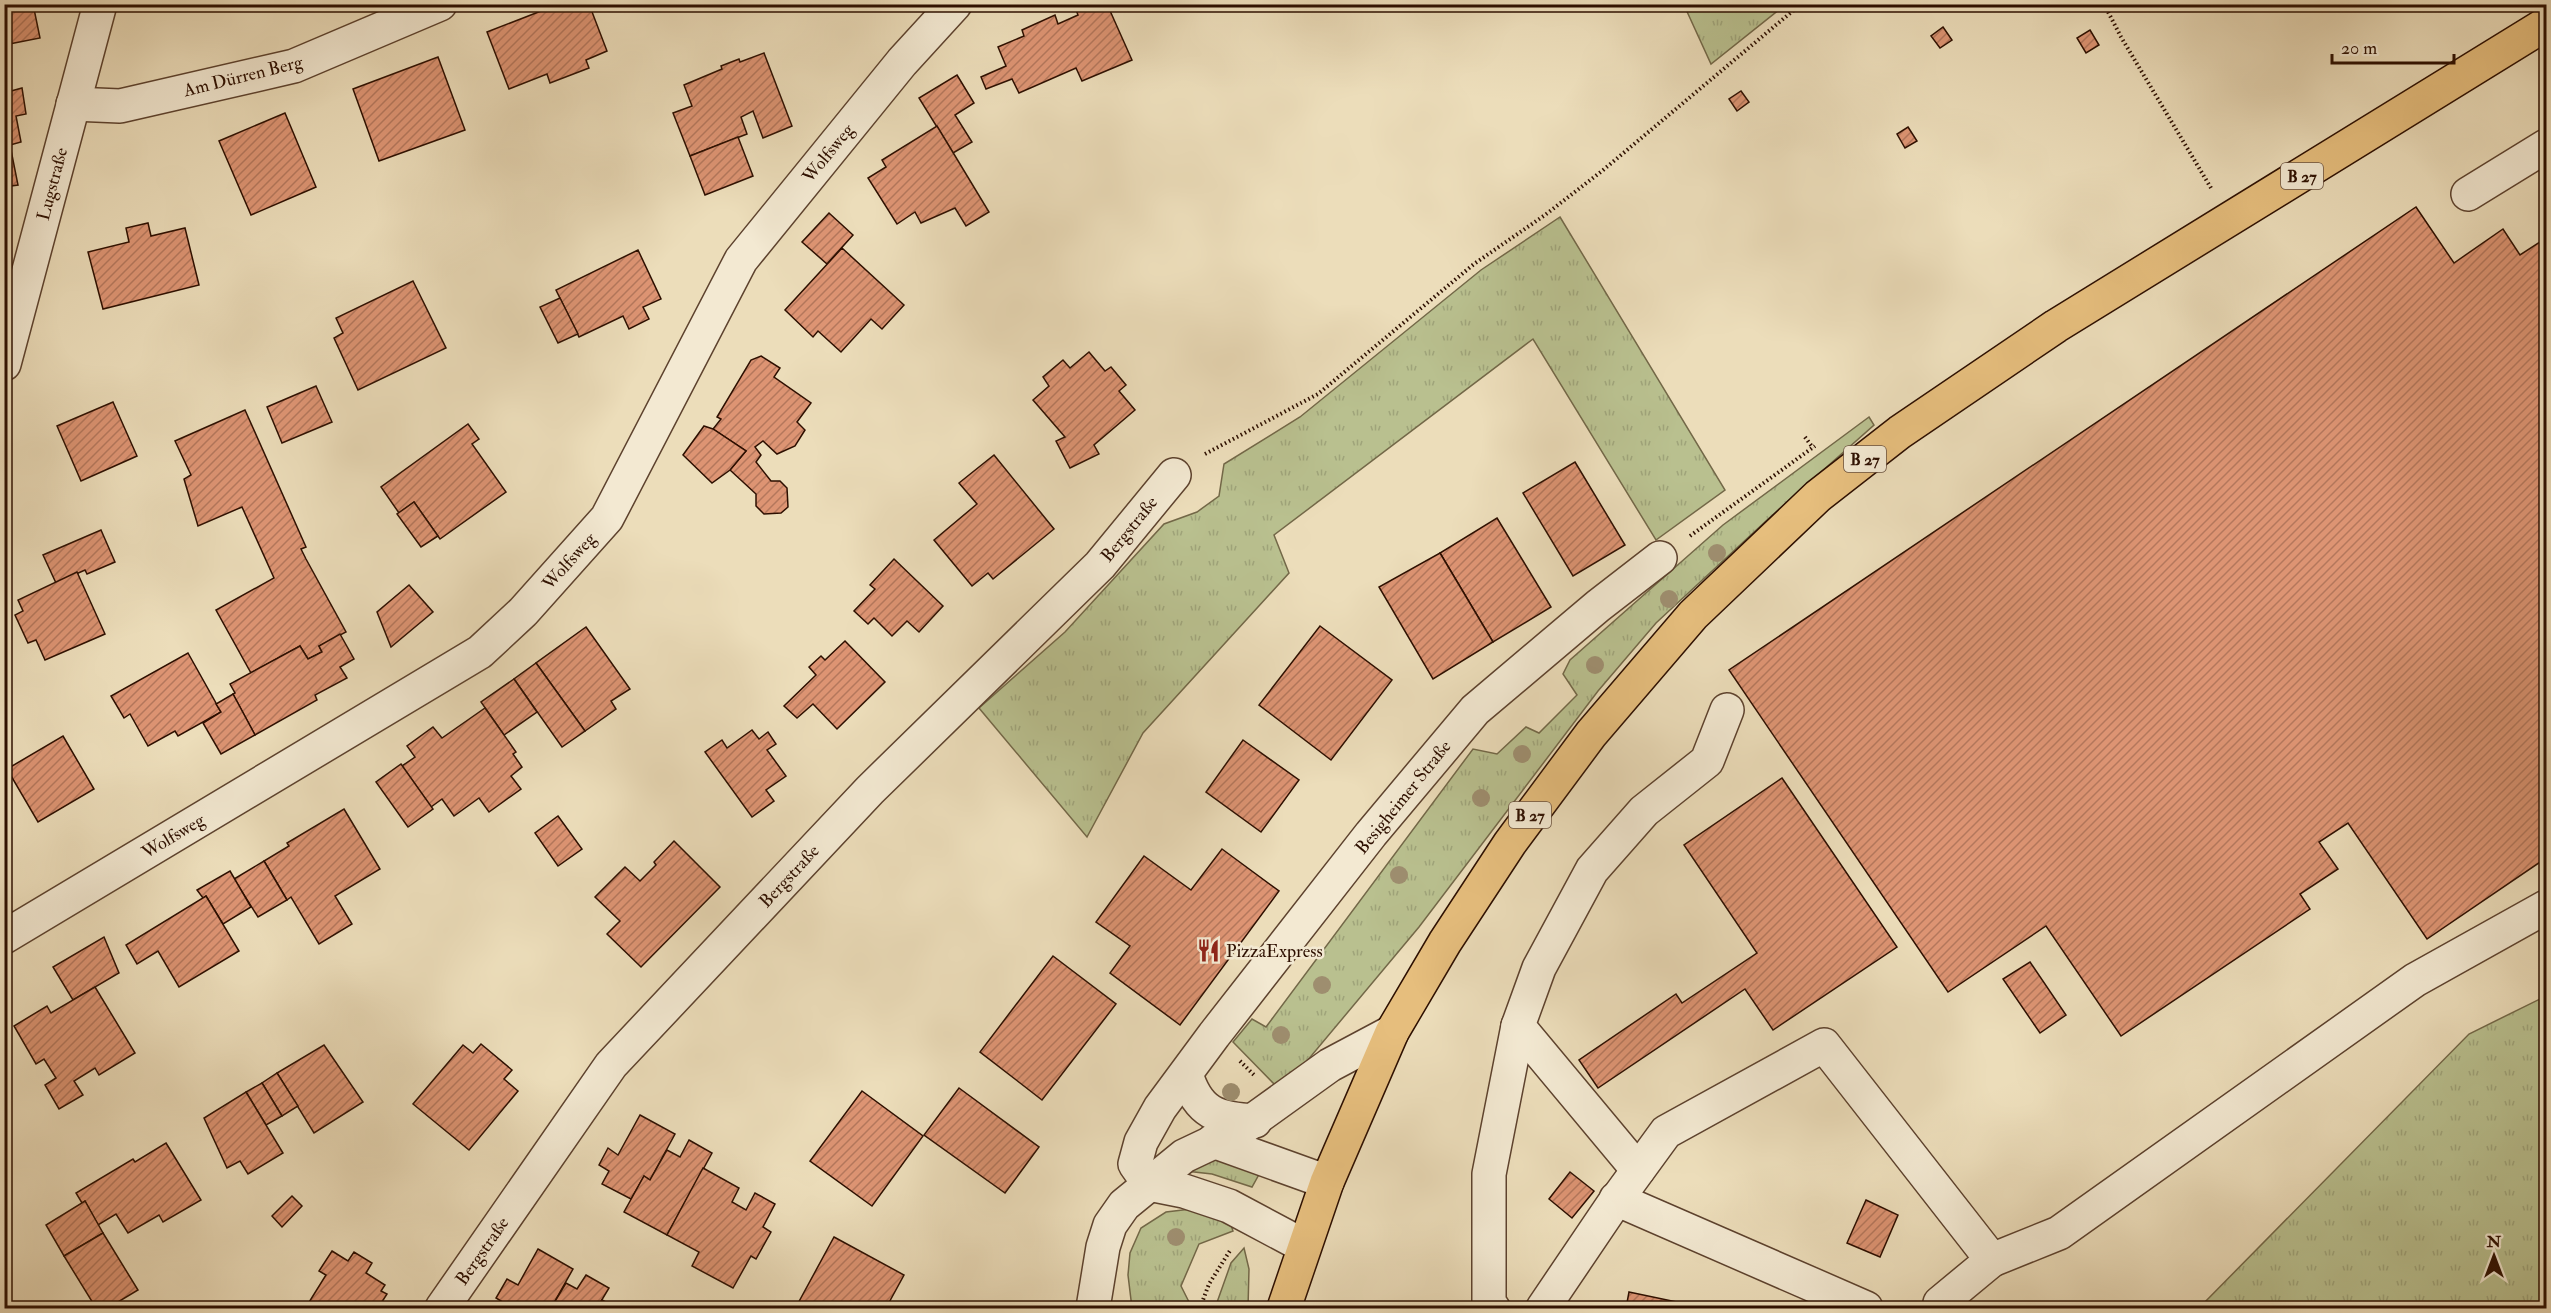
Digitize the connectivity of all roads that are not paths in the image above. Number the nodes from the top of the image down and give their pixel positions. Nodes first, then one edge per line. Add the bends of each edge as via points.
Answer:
1 (100, 4) edge
2 (440, 4) edge
3 (955, 4) edge
4 (2547, 24) edge
5 (73, 104) junction
6 (2547, 146) edge
7 (2468, 194) dead end
8 (4, 364) edge
9 (1174, 475) road end
10 (1660, 558) dead end
11 (1726, 710) dead end
12 (2547, 907) edge
13 (4, 937) edge
14 (1518, 1026) junction
15 (1392, 1032) junction
16 (1186, 1074) junction
17 (1255, 1121) junction
18 (1213, 1141) junction
19 (1638, 1170) junction
20 (1327, 1182) junction
21 (1149, 1184) junction
22 (1616, 1199) junction
23 (1304, 1246) junction
24 (1992, 1260) junction
25 (442, 1308) edge
26 (1093, 1308) edge
27 (1284, 1308) edge
28 (1493, 1308) edge
29 (1543, 1308) edge
30 (1866, 1308) edge
31 (1939, 1308) edge

1 - 5 street, Lugstraße
2 - 5 street, Am Dürren Berg via 294,66 120,106
3 - 13 street, Wolfsweg via 902,62 741,260 607,518 523,612 480,652
4 - 15 main road, B 27 via 2056,327 1900,432 1818,496 1693,615 1591,734 1510,843
5 - 8 street, Lugstraße
6 - 7 street
9 - 25 street, Bergstraße via 1100,565 870,790 611,1065
10 - 16 street, Besigheimer Straße via 1475,710 1371,834
11 - 14 street via 1707,760 1644,811 1592,870 1539,968
12 - 24 street via 2415,980 2059,1233
14 - 19 street
14 - 28 street via 1490,1174 1489,1303
15 - 17 street via 1330,1065
15 - 20 main road, B 27
16 - 17 street via 1205,1110 1231,1120
16 - 21 street, Besigheimer Straße via 1141,1142 1135,1164
17 - 18 street
18 - 20 street
18 - 21 street via 1184,1156
19 - 22 street
19 - 24 street via 1666,1132 1824,1044
20 - 23 main road, B 27
21 - 23 street via 1229,1206
21 - 26 street via 1124,1205 1110,1225
22 - 29 street
22 - 30 street
23 - 27 main road, B 27
24 - 31 street via 1940,1303

